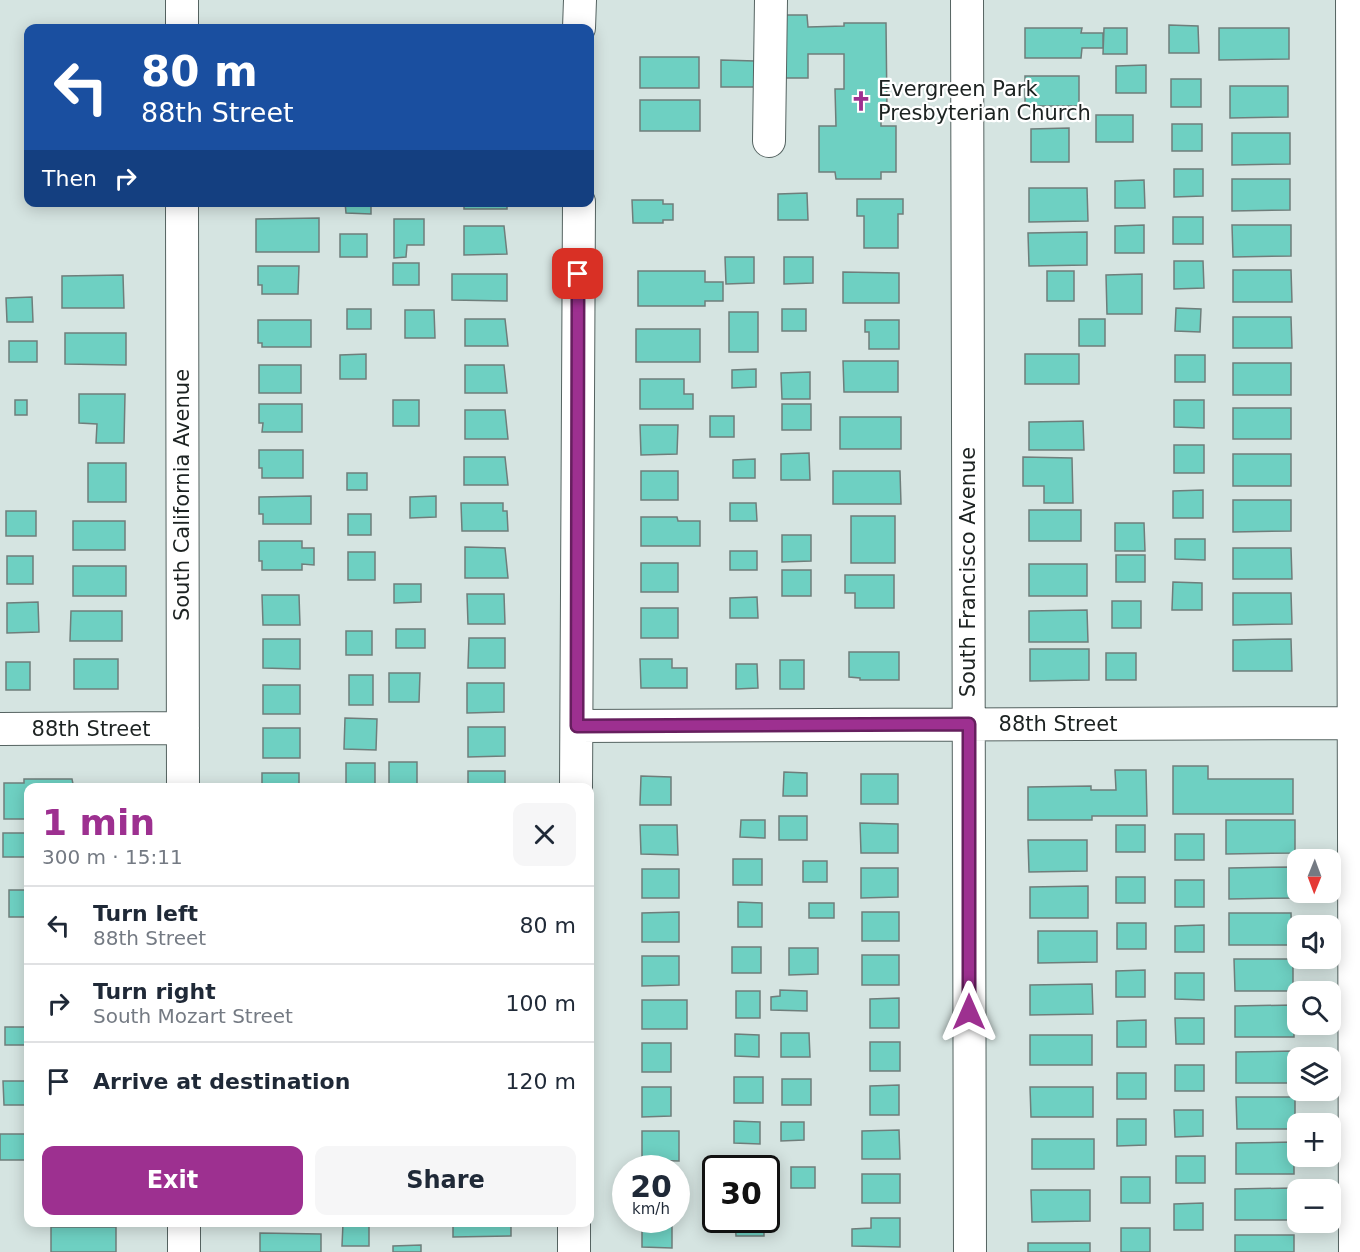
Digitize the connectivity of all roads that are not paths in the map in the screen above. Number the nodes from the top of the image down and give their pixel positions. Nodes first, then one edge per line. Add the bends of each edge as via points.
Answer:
1 (182, 0) edge
2 (580, 0) edge
3 (771, 0) edge
4 (967, 0) edge
5 (1352, 0) edge
6 (182, 24) edge
7 (579, 24) edge
8 (769, 141) dead end
9 (182, 207) edge
10 (579, 207) edge
11 (1357, 723) edge
12 (969, 724) junction
13 (577, 726) junction
14 (183, 728) junction
15 (0, 729) edge
16 (183, 783) edge
17 (576, 783) edge
18 (184, 1227) edge
19 (574, 1227) edge
20 (184, 1252) edge
21 (574, 1252) edge
22 (970, 1252) edge
23 (1355, 1252) edge

1 - 6 street
2 - 7 street
3 - 8 street
4 - 12 street, South Francisco Avenue
5 - 11 street
9 - 14 street, South California Avenue
10 - 13 street
11 - 12 street, 88th Street
11 - 23 street
12 - 13 street, 88th Street
12 - 22 street, South Francisco Avenue
13 - 17 street
14 - 15 street, 88th Street
14 - 16 street, South California Avenue
18 - 20 street
19 - 21 street

